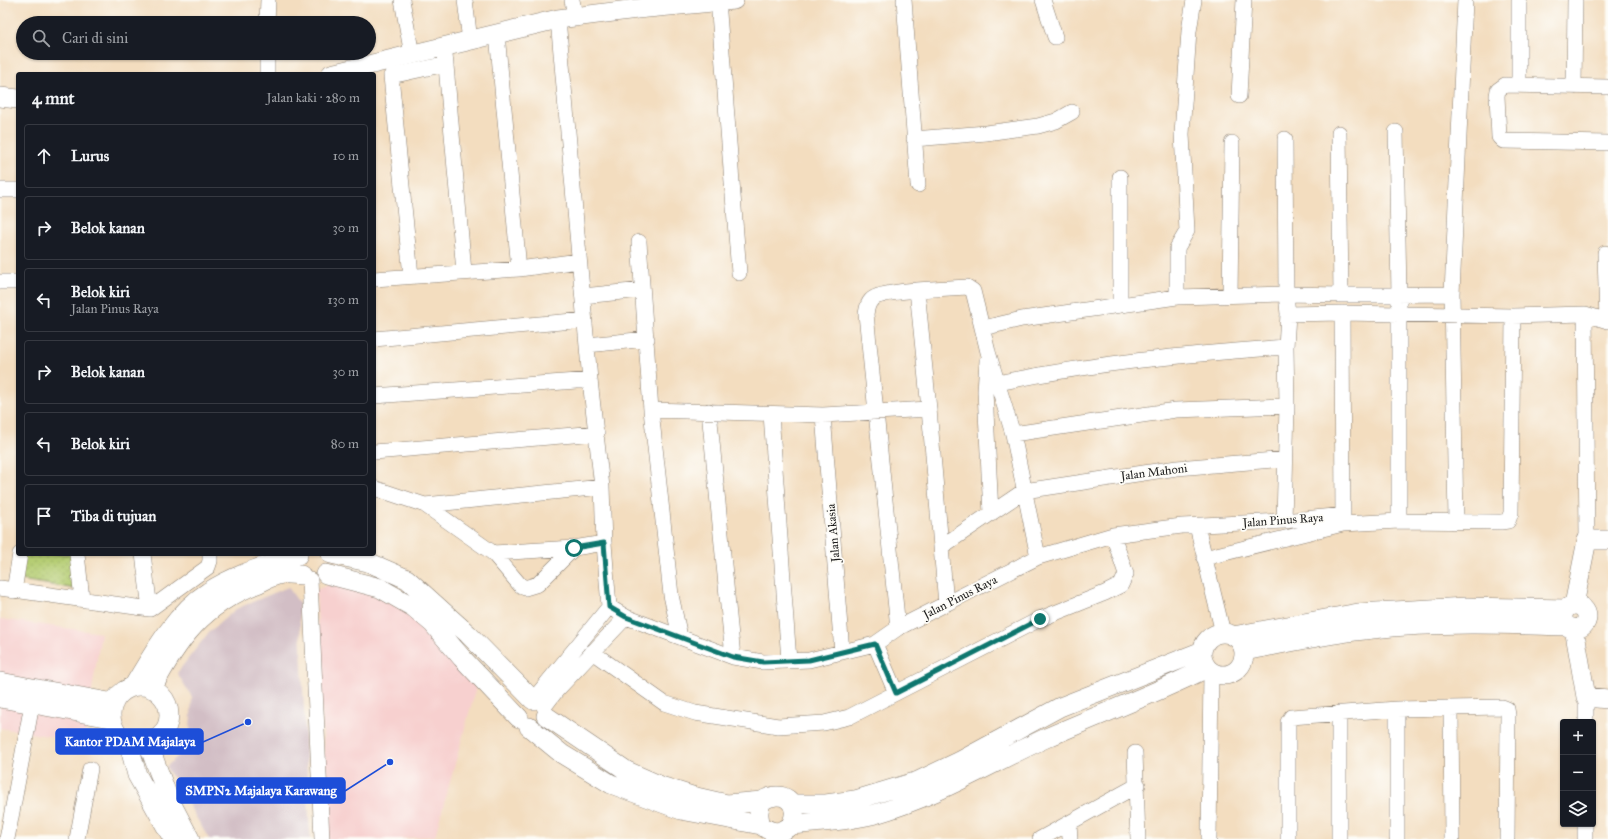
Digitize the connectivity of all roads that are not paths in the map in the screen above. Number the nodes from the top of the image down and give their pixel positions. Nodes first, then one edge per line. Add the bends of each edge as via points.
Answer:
1 (268, 0) edge
2 (402, 0) edge
3 (465, 0) edge
4 (724, 0) edge
5 (904, 0) edge
6 (1043, 0) edge
7 (1194, 0) edge
8 (1244, 0) edge
9 (1465, 0) edge
10 (1519, 0) edge
11 (1575, 0) edge
12 (568, 12) edge
13 (267, 16) edge
14 (497, 34) junction
15 (1055, 37) dead end
16 (470, 40) junction
17 (412, 55) junction
18 (445, 56) junction
19 (267, 60) edge
20 (267, 72) edge
21 (353, 72) edge
22 (1519, 85) junction
23 (1574, 87) junction
24 (1608, 87) edge
25 (1239, 96) dead end
26 (0, 97) edge
27 (16, 99) edge
28 (1072, 112) dead end
29 (1396, 132) dead end
30 (1339, 133) dead end
31 (914, 139) junction
32 (1285, 139) dead end
33 (1232, 143) dead end
34 (1608, 143) edge
35 (1120, 177) dead end
36 (918, 185) dead end
37 (0, 190) edge
38 (16, 190) edge
39 (639, 242) dead end
40 (1605, 253) dead end
41 (580, 261) junction
42 (519, 269) junction
43 (464, 272) junction
44 (739, 273) dead end
45 (411, 276) junction
46 (376, 279) edge
47 (0, 282) edge
48 (16, 282) edge
49 (642, 290) junction
50 (917, 290) junction
51 (1286, 294) junction
52 (1399, 294) junction
53 (1452, 294) junction
54 (1230, 295) junction
55 (1341, 295) junction
56 (583, 296) junction
57 (1178, 297) junction
58 (1607, 304) edge
59 (1120, 305) junction
60 (1342, 312) junction
61 (1288, 314) junction
62 (1398, 314) junction
63 (1452, 314) junction
64 (1586, 314) junction
65 (1513, 316) junction
66 (584, 320) junction
67 (1607, 321) edge
68 (982, 328) junction
69 (376, 339) edge
70 (647, 339) junction
71 (587, 344) junction
72 (1286, 347) junction
73 (988, 352) junction
74 (590, 380) junction
75 (998, 383) junction
76 (376, 396) edge
77 (1287, 406) junction
78 (929, 409) junction
79 (651, 410) junction
80 (709, 411) junction
81 (876, 413) junction
82 (771, 414) junction
83 (823, 415) junction
84 (597, 433) junction
85 (1013, 434) junction
86 (376, 452) edge
87 (1285, 460) junction
88 (602, 487) junction
89 (376, 489) edge
90 (1024, 491) junction
91 (425, 505) junction
92 (991, 514) junction
93 (1343, 520) junction
94 (1284, 521) junction
95 (1399, 521) junction
96 (1456, 522) junction
97 (1196, 526) junction
98 (1113, 535) junction
99 (1587, 540) junction
100 (1608, 540) edge
101 (604, 543) junction
102 (941, 547) junction
103 (574, 548) junction
104 (493, 554) junction
105 (19, 556) edge
106 (77, 556) edge
107 (143, 556) edge
108 (210, 556) edge
109 (293, 556) edge
110 (298, 556) edge
111 (327, 556) edge
112 (340, 556) edge
113 (1038, 557) junction
114 (1204, 558) junction
115 (312, 576) junction
116 (7, 589) edge
117 (82, 600) junction
118 (946, 604) junction
119 (609, 607) junction
120 (150, 609) junction
121 (626, 617) junction
122 (1571, 617) junction
123 (898, 628) junction
124 (1300, 632) junction
125 (1228, 634) junction
126 (680, 637) junction
127 (875, 644) junction
128 (1244, 651) junction
129 (592, 652) junction
130 (842, 652) junction
131 (733, 657) junction
132 (789, 660) junction
133 (1207, 664) junction
134 (0, 682) edge
135 (133, 687) junction
136 (152, 689) junction
137 (896, 693) junction
138 (1586, 697) junction
139 (0, 698) edge
140 (1608, 699) edge
141 (32, 704) junction
142 (541, 707) junction
143 (1451, 708) junction
144 (1397, 709) junction
145 (112, 710) junction
146 (1339, 713) junction
147 (1586, 719) edge
148 (524, 723) junction
149 (128, 741) junction
150 (148, 743) junction
151 (1135, 752) dead end
152 (90, 769) dead end
153 (1138, 785) junction
154 (922, 788) junction
155 (762, 801) junction
156 (792, 804) junction
157 (1069, 823) junction
158 (1586, 827) edge
159 (776, 832) edge
160 (7, 839) edge
161 (78, 839) edge
162 (173, 839) edge
163 (190, 839) edge
164 (322, 839) edge
165 (1040, 839) edge
166 (1070, 839) edge
167 (1138, 839) edge
168 (1209, 839) edge
169 (1288, 839) edge
170 (1339, 839) edge
171 (1397, 839) edge
172 (1452, 839) edge
173 (1507, 839) edge
174 (1585, 839) edge

1 - 13 street
2 - 17 street
3 - 16 street
4 - 12 street
4 - 44 street
5 - 31 street
6 - 15 street
7 - 57 street via 1189,31 1182,134 1187,230 1177,248
8 - 25 street
9 - 53 street
10 - 22 street
11 - 23 street
12 - 14 street
12 - 41 street
14 - 16 street
14 - 42 street
16 - 18 street
17 - 18 street
17 - 21 street
18 - 43 street
18 - 45 street via 390,76
19 - 20 street
22 - 23 street
22 - 34 street via 1505,85 1498,90 1501,140
23 - 24 street
26 - 27 street
28 - 31 street via 1056,121 1038,126
29 - 52 street
30 - 55 street
31 - 36 street
32 - 51 street
33 - 54 street
35 - 59 street
37 - 38 street
39 - 49 street
40 - 58 street
41 - 42 street
41 - 56 street
42 - 43 street
43 - 45 street
45 - 46 street
47 - 48 street
49 - 56 street
49 - 70 street
50 - 68 street via 966,287 973,291
50 - 78 street
50 - 81 street via 874,298 868,304 866,314
51 - 54 street
51 - 55 street
51 - 61 street
52 - 53 street
52 - 55 street
52 - 62 street
53 - 63 street
54 - 57 street
56 - 66 street
57 - 59 street
58 - 64 street
58 - 67 street
59 - 68 street via 1022,319
60 - 61 street
60 - 62 street
60 - 93 street
61 - 72 street
62 - 63 street
62 - 95 street
63 - 65 street
63 - 96 street
64 - 65 street
64 - 67 street
64 - 99 street
65 - 96 street via 1510,518 1504,522
66 - 69 street
66 - 71 street
68 - 73 street
70 - 71 street
70 - 79 street
71 - 74 street
72 - 75 street via 1154,358
72 - 77 street
73 - 75 street
73 - 92 street via 985,391
74 - 76 street
74 - 84 street
75 - 85 street
77 - 85 street via 1176,410
77 - 87 street
78 - 81 street
78 - 102 street
79 - 80 street
79 - 126 street via 672,595
80 - 82 street
80 - 131 street
81 - 83 street
81 - 123 street
82 - 83 street
82 - 132 street
83 - 130 street, Jalan Akasia
84 - 86 street
84 - 88 street
85 - 90 street
87 - 90 street, Jalan Mahoni via 1177,468
87 - 94 street
88 - 91 street
88 - 101 street
89 - 91 street
90 - 92 street
90 - 113 street
91 - 104 street
92 - 102 street
93 - 94 street, Jalan Pinus Raya
93 - 95 street
93 - 114 street
94 - 97 street, Jalan Pinus Raya
95 - 96 street
97 - 98 street, Jalan Pinus Raya
97 - 114 street
98 - 113 street, Jalan Pinus Raya
98 - 137 street via 1126,574 1121,585 1040,619
99 - 100 street
99 - 122 street
101 - 103 street
101 - 119 street
102 - 118 street
103 - 104 street
103 - 104 street via 538,584 529,588 520,585
105 - 116 street
106 - 117 street
107 - 120 street
108 - 120 street via 208,568
109 - 135 street via 241,575 207,592 178,619 157,646
110 - 115 street via 296,565
111 - 115 street via 329,563
112 - 142 street via 368,562 407,579 468,634
113 - 118 street, Jalan Pinus Raya
114 - 125 street
115 - 136 street via 283,573 220,601 178,644
115 - 148 street via 380,588 413,607 433,624
115 - 164 street
116 - 117 street
117 - 120 street
118 - 123 street, Jalan Pinus Raya
119 - 121 street, Jalan Pinus Raya
119 - 142 street
121 - 126 street, Jalan Pinus Raya
121 - 129 street
122 - 124 street via 1465,616 1373,621 1358,613
122 - 138 street
123 - 127 street, Jalan Pinus Raya
124 - 125 street
124 - 128 street
125 - 128 street via 1240,642
125 - 133 street via 1214,635 1207,640
126 - 131 street, Jalan Pinus Raya
127 - 130 street, Jalan Pinus Raya
127 - 137 street
128 - 133 street via 1243,661 1230,675 1220,675
129 - 137 street via 664,703 695,713 778,726 824,723 849,717
129 - 142 street
130 - 132 street, Jalan Pinus Raya via 809,660
131 - 132 street, Jalan Pinus Raya via 763,662
133 - 154 street via 1060,707 960,762
133 - 168 street
134 - 145 street
135 - 136 street via 143,686
135 - 145 street via 118,696
136 - 150 street via 166,703 168,722 163,732
138 - 140 street
138 - 147 street
139 - 141 street
141 - 145 street
141 - 160 street
142 - 148 street via 542,724 534,728
142 - 148 street via 529,700 522,706 519,714
142 - 155 street via 627,771 662,786 727,804
143 - 144 street
143 - 172 street
143 - 173 street via 1502,707 1508,711
144 - 146 street
144 - 171 street
145 - 149 street via 117,732
146 - 169 street via 1296,715 1288,722
146 - 170 street
148 - 159 street via 562,754 611,784 681,810
149 - 150 street
149 - 162 street via 137,775
150 - 163 street via 168,797
151 - 153 street
152 - 161 street
153 - 157 street
153 - 167 street
154 - 156 street via 826,804
154 - 159 street via 869,815
155 - 156 street via 774,795 781,796
155 - 159 street via 758,817
156 - 159 street via 795,811
157 - 165 street
157 - 166 street
158 - 174 street

